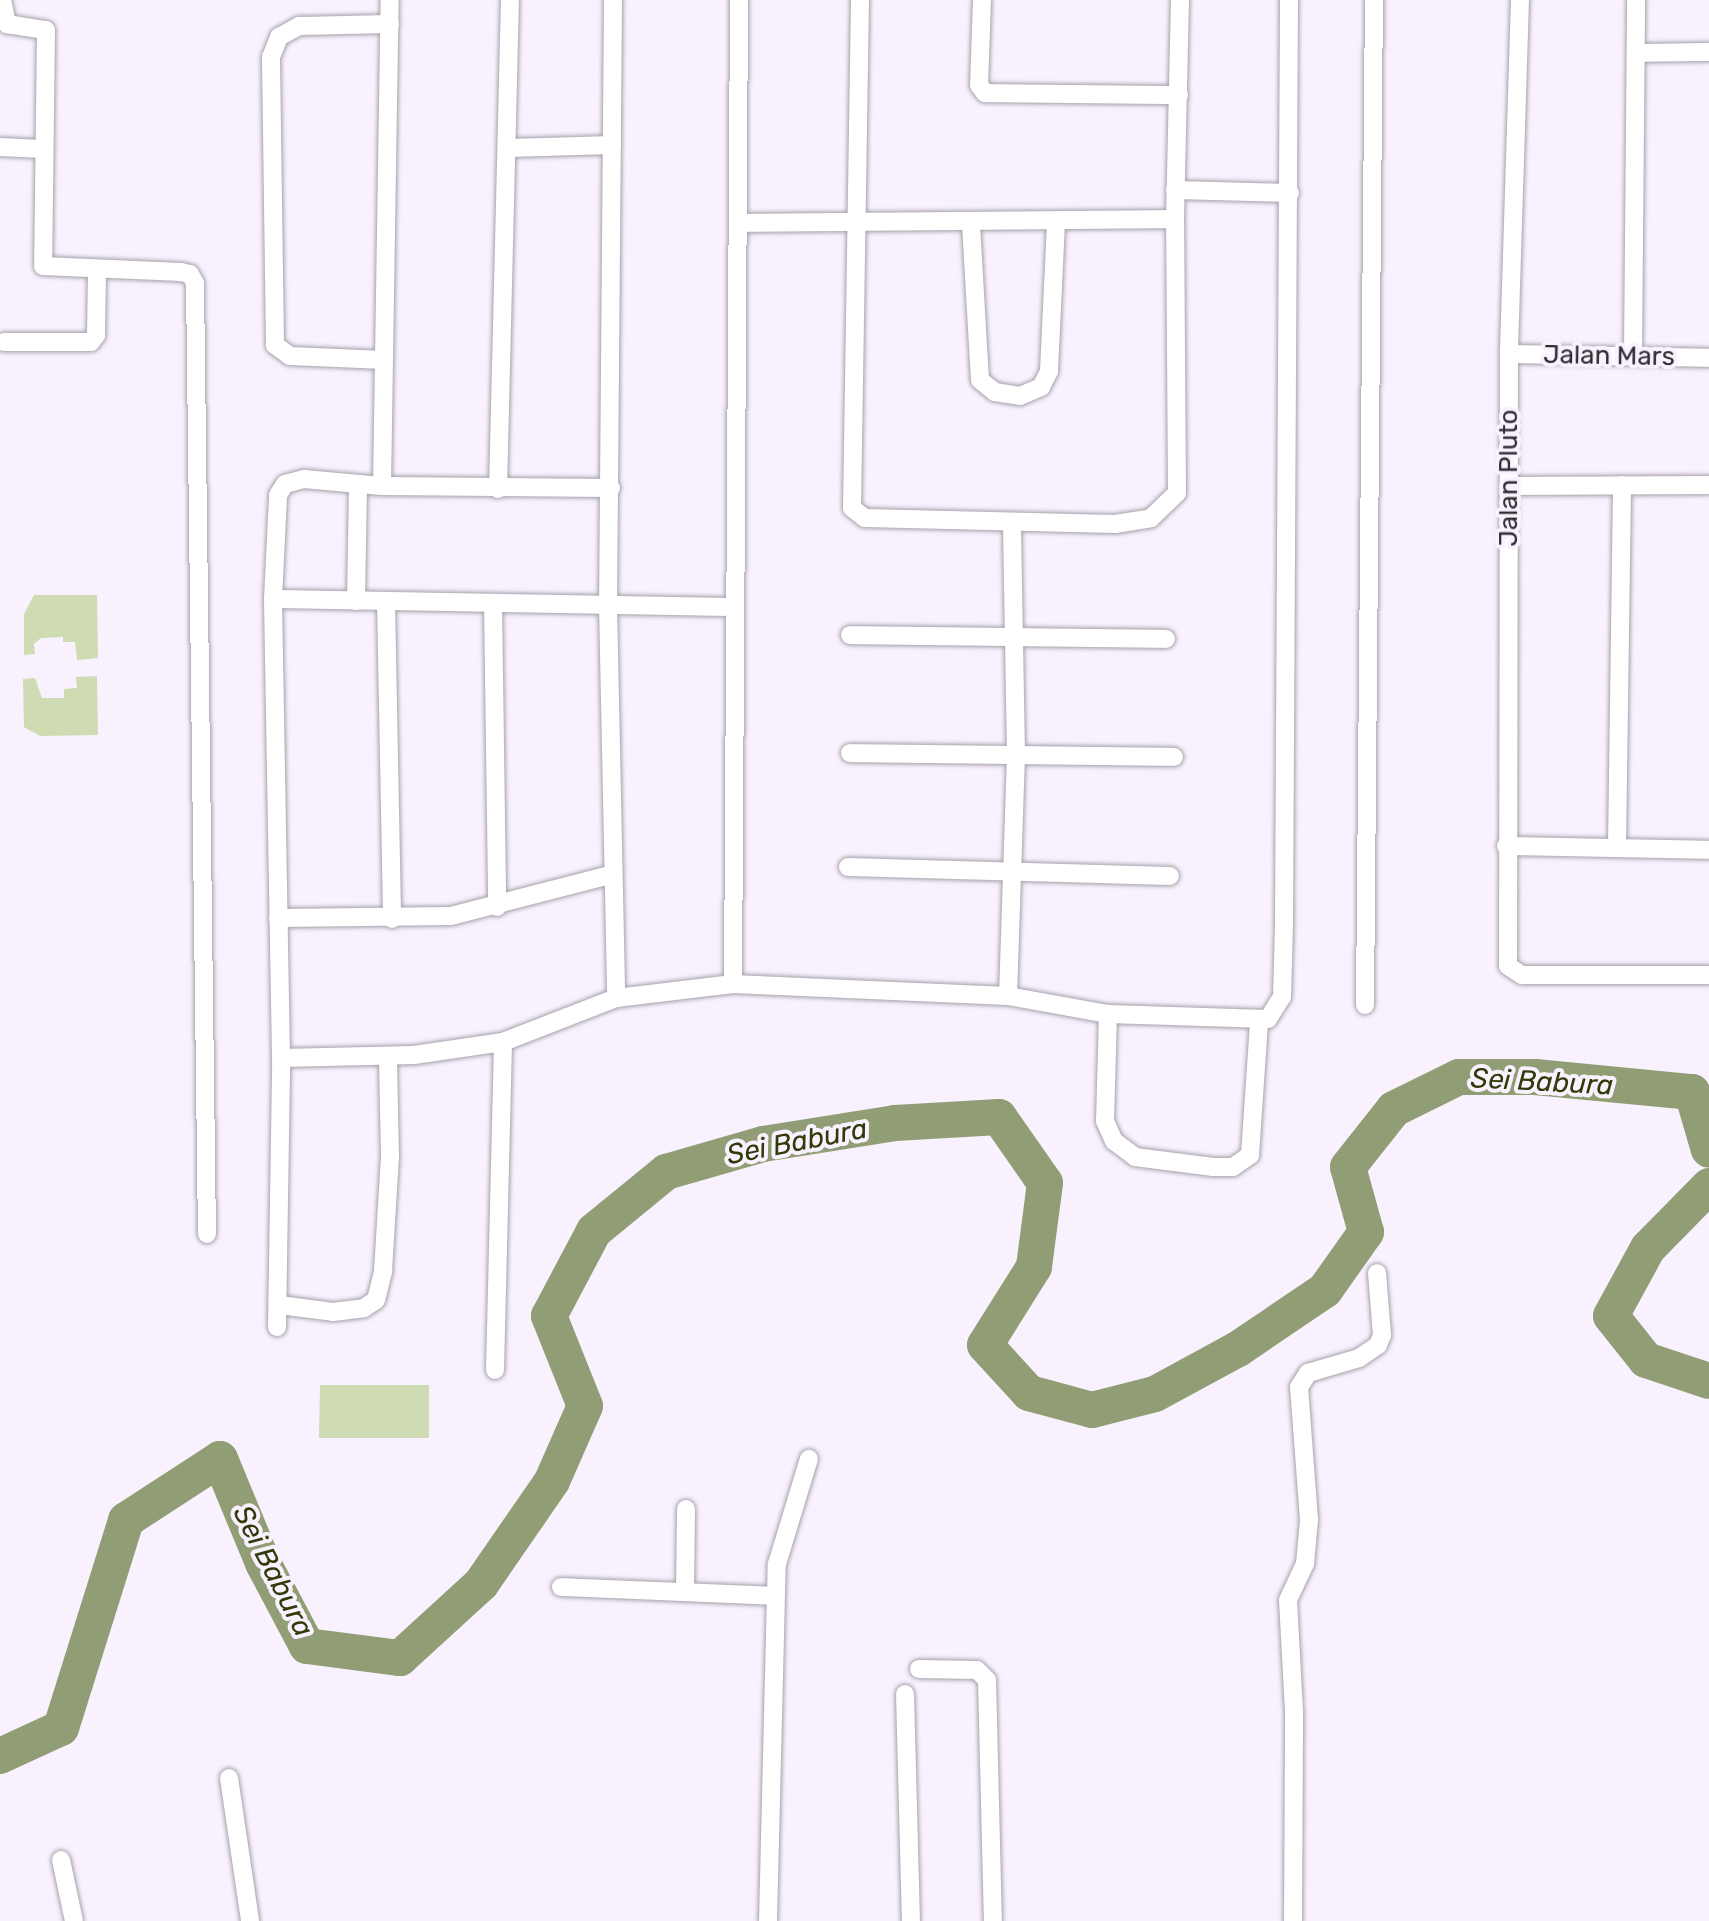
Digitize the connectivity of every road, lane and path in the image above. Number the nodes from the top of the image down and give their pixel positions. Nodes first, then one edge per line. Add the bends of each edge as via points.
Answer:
1 (2, 0) edge
2 (390, 0) edge
3 (510, 0) edge
4 (613, 0) edge
5 (739, 0) edge
6 (860, 0) edge
7 (982, 0) edge
8 (1180, 0) edge
9 (1289, 0) edge
10 (1374, 0) edge
11 (1520, 0) edge
12 (1636, 0) edge
13 (390, 24) junction
14 (1709, 52) edge
15 (1636, 53) junction
16 (1179, 95) junction
17 (612, 145) junction
18 (0, 147) edge
19 (509, 148) junction
20 (42, 149) junction
21 (1175, 190) junction
22 (1290, 193) junction
23 (1175, 219) junction
24 (1056, 222) junction
25 (738, 223) junction
26 (856, 223) junction
27 (971, 224) junction
28 (97, 270) junction
29 (4, 342) dead end
30 (1509, 354) junction
31 (1633, 354) junction
32 (1709, 358) edge
33 (384, 360) junction
34 (358, 484) junction
35 (1622, 485) junction
36 (1709, 485) edge
37 (382, 486) junction
38 (1510, 486) junction
39 (611, 488) junction
40 (498, 489) junction
41 (1012, 522) junction
42 (273, 599) junction
43 (356, 601) junction
44 (386, 601) junction
45 (493, 603) junction
46 (608, 605) junction
47 (734, 607) junction
48 (1015, 634) junction
49 (850, 635) dead end
50 (1166, 639) dead end
51 (850, 753) dead end
52 (1016, 755) junction
53 (1174, 757) dead end
54 (1506, 846) junction
55 (1617, 847) junction
56 (1709, 850) edge
57 (848, 867) dead end
58 (1013, 870) junction
59 (610, 875) junction
60 (1170, 876) dead end
61 (497, 907) junction
62 (278, 918) junction
63 (392, 919) junction
64 (1709, 975) edge
65 (733, 984) junction
66 (1008, 996) junction
67 (616, 998) junction
68 (1365, 1005) dead end
69 (1108, 1014) junction
70 (1259, 1023) junction
71 (503, 1042) junction
72 (388, 1057) junction
73 (281, 1058) junction
74 (207, 1234) dead end
75 (1377, 1273) dead end
76 (280, 1305) junction
77 (277, 1327) dead end
78 (495, 1370) dead end
79 (809, 1459) dead end
80 (686, 1509) dead end
81 (561, 1587) dead end
82 (685, 1592) junction
83 (775, 1596) junction
84 (919, 1669) dead end
85 (905, 1694) dead end
86 (229, 1778) dead end
87 (61, 1860) dead end
88 (74, 1921) edge
89 (250, 1921) edge
90 (768, 1921) edge
91 (911, 1921) edge
92 (993, 1921) edge
93 (1293, 1921) edge

1 - 20 street via 7,24 46,30
2 - 13 street
3 - 19 street
4 - 17 street
5 - 25 street
6 - 26 street
7 - 16 street via 979,85 985,93
8 - 16 street
9 - 22 street
10 - 68 street
11 - 30 street, Jalan Pluto
12 - 15 street
13 - 33 street
13 - 33 street via 299,26 279,37 271,57 275,345 290,356
14 - 15 street
15 - 31 street
16 - 21 street
17 - 19 street
17 - 39 street
18 - 20 street
19 - 40 street
20 - 28 street via 43,266
21 - 22 street
21 - 23 street
22 - 70 street via 1282,997 1268,1019
23 - 24 street
23 - 41 street via 1177,493 1151,518 1133,523
24 - 27 street
24 - 27 street via 1049,371 1041,387 1020,396 995,392 980,380
25 - 26 street
25 - 47 street
26 - 27 street
26 - 41 street via 852,508 865,518
28 - 29 street via 96,335 91,342
28 - 74 street via 181,272 195,283
30 - 31 street, Jalan Mars
30 - 38 street, Jalan Pluto
31 - 32 street, Jalan Mars
33 - 37 street
34 - 37 street
34 - 42 street via 304,479 281,489
34 - 43 street
35 - 36 street
35 - 38 street
35 - 55 street
37 - 40 street
38 - 54 street, Jalan Pluto
39 - 40 street
39 - 46 street
41 - 48 street
42 - 43 street
42 - 62 street
43 - 44 street
44 - 45 street
44 - 63 street
45 - 46 street
45 - 61 street
46 - 47 street
46 - 59 street
47 - 65 street
48 - 49 street
48 - 50 street
48 - 52 street
51 - 52 street
52 - 53 street
52 - 58 street
54 - 55 street
54 - 64 street, Jalan Pluto via 1507,956 1513,973
55 - 56 street
57 - 58 street
58 - 60 street
58 - 66 street
59 - 61 street
59 - 67 street
61 - 63 street
62 - 63 street
62 - 73 street
65 - 66 street
65 - 67 street
66 - 69 street
67 - 71 street
69 - 70 street
69 - 70 street via 1105,1121 1114,1141 1135,1157 1213,1167 1233,1167 1250,1155
71 - 72 street
71 - 78 street
72 - 73 street
72 - 76 street via 390,1156 383,1271 376,1300 364,1308 333,1312
73 - 76 street
75 - 93 street via 1382,1323 1378,1345 1359,1358 1308,1373 1299,1387 1309,1520 1305,1564 1288,1600 1294,1711
76 - 77 street
79 - 83 street via 781,1545
80 - 82 street
81 - 82 street
82 - 83 street
83 - 90 street
84 - 92 street via 977,1670 987,1680
85 - 91 street
86 - 89 street
87 - 88 street

